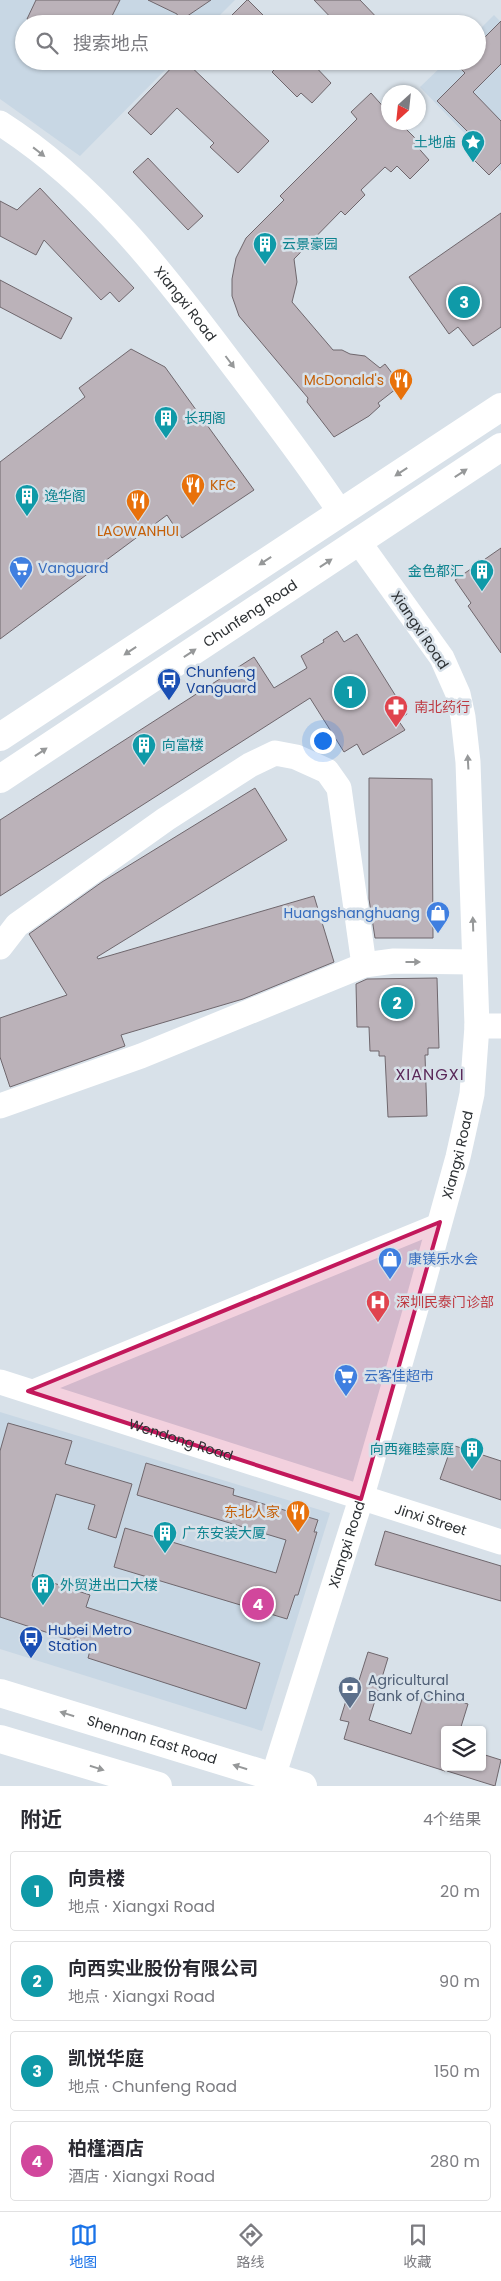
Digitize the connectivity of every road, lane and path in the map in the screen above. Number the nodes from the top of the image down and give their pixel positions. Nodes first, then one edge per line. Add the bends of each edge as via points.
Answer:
1 (0, 124) edge
2 (501, 407) edge
3 (501, 447) edge
4 (340, 512) junction
5 (358, 541) junction
6 (0, 737) edge
7 (0, 779) edge
8 (0, 947) edge
9 (474, 962) junction
10 (364, 965) junction
11 (476, 1026) junction
12 (501, 1026) edge
13 (0, 1106) edge
14 (440, 1222) junction
15 (0, 1382) edge
16 (28, 1391) junction
17 (360, 1499) junction
18 (501, 1542) edge
19 (0, 1693) edge
20 (0, 1738) edge
21 (273, 1777) junction
22 (158, 1786) edge
23 (303, 1786) edge

1 -> 4 street, Xiangxi Road via 76,181 167,278 311,468
2 -> 4 street
5 -> 3 street, Chunfeng Road
4 -> 6 street
7 -> 5 street, Chunfeng Road
9 -> 5 street, Xiangxi Road via 467,745 458,694 442,658
8 - 10 street via 16,926 166,819 250,765 275,753 296,756 327,771 339,788
10 -> 9 street via 394,961
9 - 11 street, Xiangxi Road
10 - 13 street via 141,1056
11 - 12 street
11 - 14 street, Xiangxi Road via 472,1094
14 - 16 street
14 - 17 street, Xiangxi Road
15 - 16 street, Wendong Road
16 - 17 street, Wendong Road
17 - 18 street, Jinxi Street
17 - 21 street, Xiangxi Road
21 -> 19 street, Shennan East Road
20 -> 22 street
21 - 23 street, Shennan East Road

